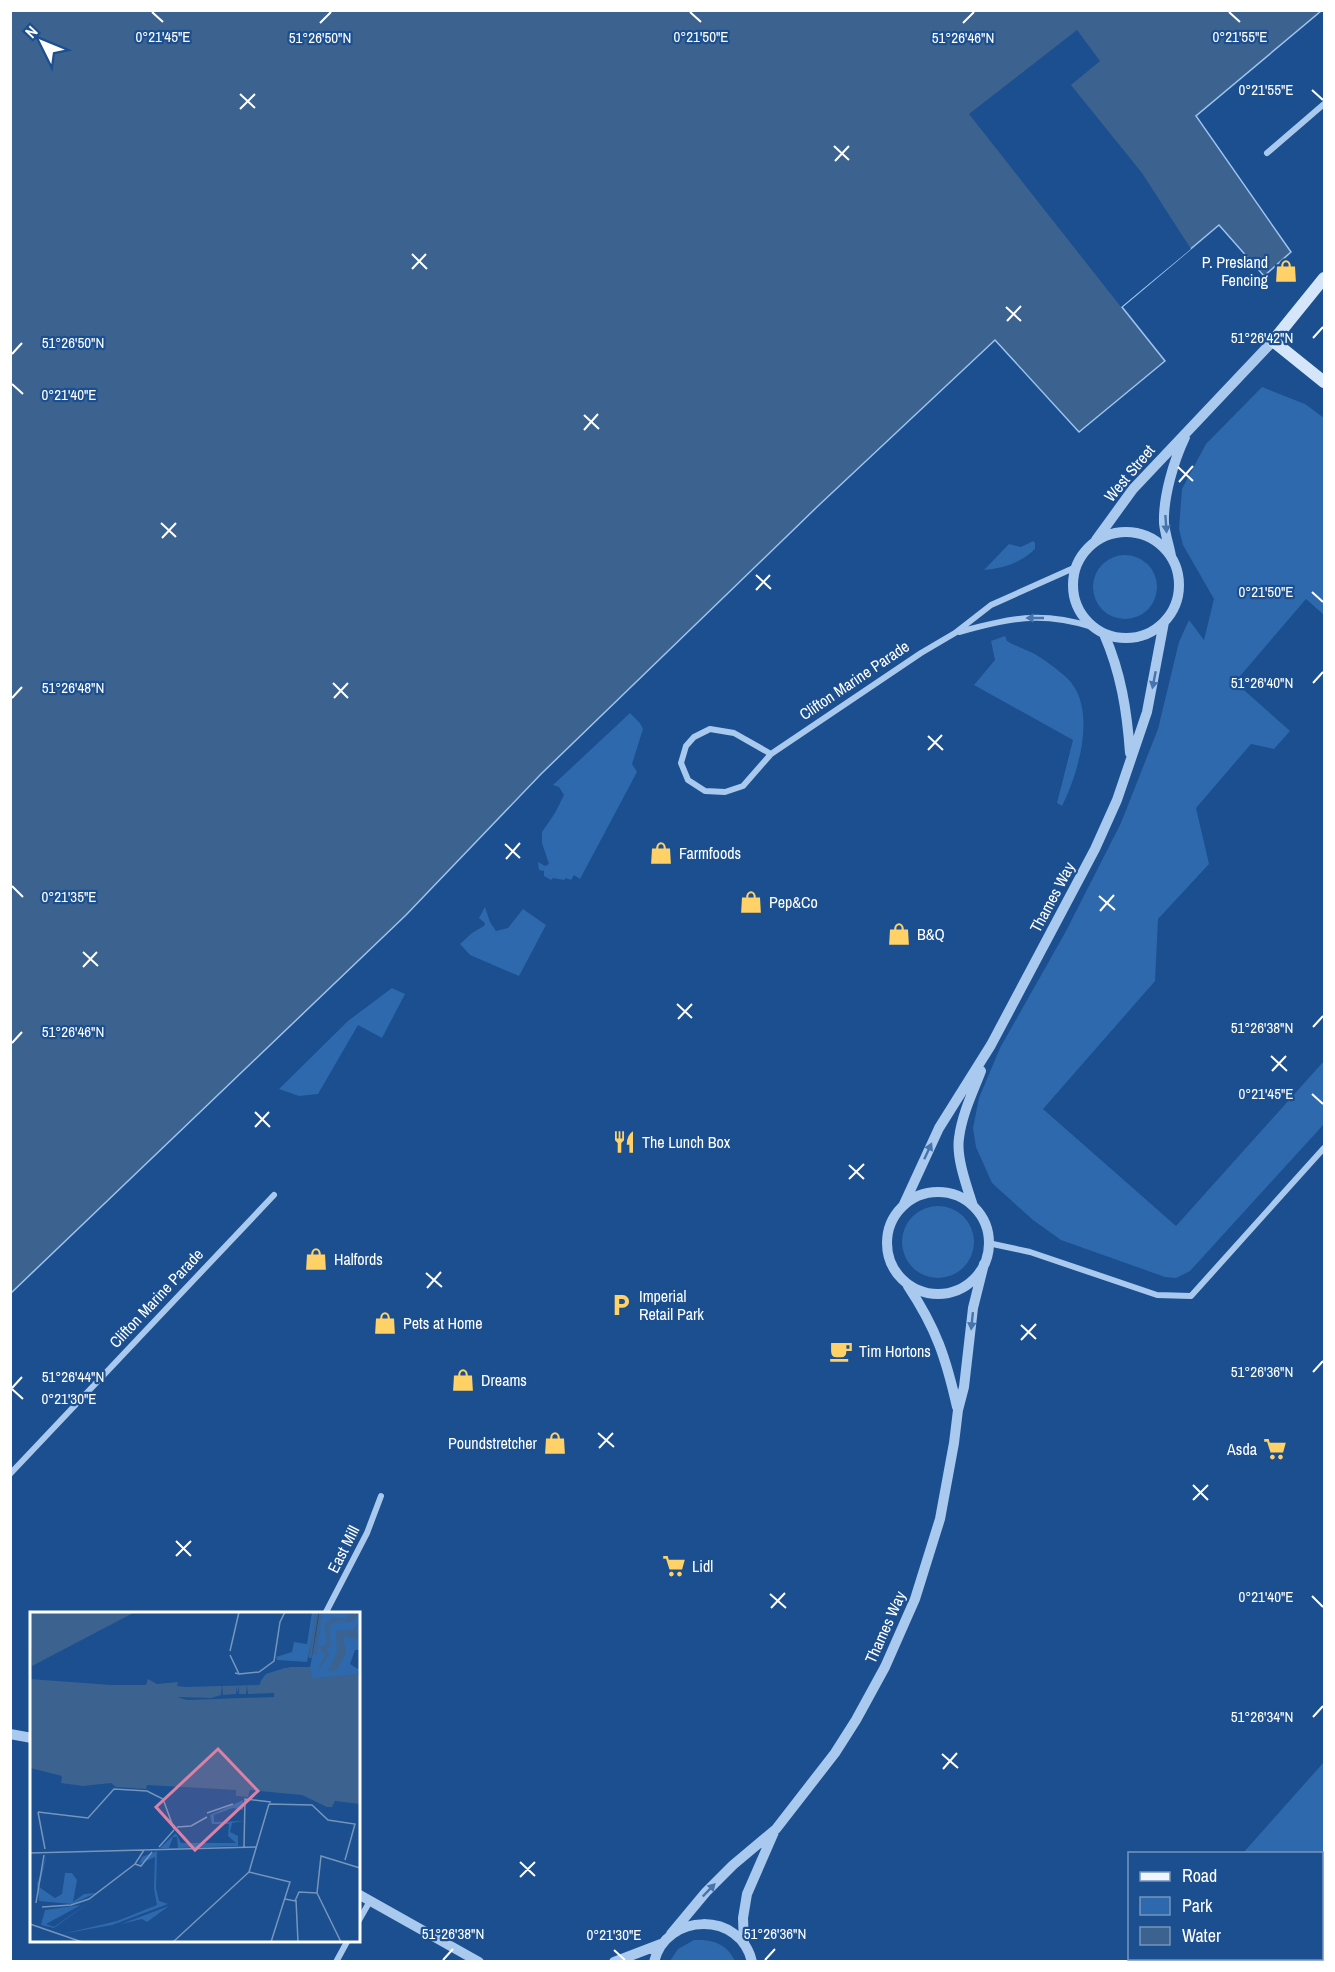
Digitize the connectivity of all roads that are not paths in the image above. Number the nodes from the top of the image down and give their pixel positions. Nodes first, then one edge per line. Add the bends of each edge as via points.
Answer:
1 (1324, 104) edge
2 (1267, 153) dead end
3 (1324, 278) edge
4 (1273, 341) junction
5 (1324, 382) edge
6 (1189, 429) junction
7 (1096, 541) junction
8 (1172, 559) junction
9 (1076, 567) junction
10 (1164, 622) junction
11 (1092, 627) junction
12 (956, 633) junction
13 (1104, 634) junction
14 (771, 754) junction
15 (1130, 759) junction
16 (992, 1045) junction
17 (1324, 1148) edge
18 (274, 1195) dead end
19 (904, 1204) junction
20 (974, 1206) junction
21 (988, 1243) junction
22 (984, 1264) junction
23 (905, 1282) junction
24 (957, 1410) junction
25 (10, 1474) edge
26 (381, 1496) dead end
27 (325, 1612) edge
28 (10, 1734) edge
29 (30, 1738) edge
30 (776, 1829) junction
31 (360, 1895) edge
32 (370, 1901) junction
33 (360, 1918) edge
34 (671, 1934) junction
35 (347, 1942) edge
36 (661, 1944) junction
37 (744, 1944) junction
38 (336, 1962) edge
39 (479, 1962) edge
40 (614, 1962) edge
41 (654, 1962) edge
42 (752, 1962) edge

1 - 2 street
3 - 4 main road, West Street
4 - 5 main road
4 - 6 street, West Street
6 - 7 street, West Street via 1133,489
6 -> 8 street, West Street via 1168,489 1164,523
7 - 8 street via 1112,534 1138,534 1161,546
7 - 9 street
8 - 10 street via 1178,575 1178,592 1174,608
9 - 11 street via 1072,584 1075,601
9 - 12 street, Clifton Marine Parade via 991,605
10 - 13 street via 1135,638
10 -> 15 street, Thames Way via 1148,712
11 -> 12 street, Clifton Marine Parade via 1066,619 1032,617 1001,620
11 - 13 street
12 - 14 street, Clifton Marine Parade
13 - 15 street, Thames Way via 1122,688
14 - 14 street, Clifton Marine Parade via 743,786 724,792 705,791 688,780 681,763 694,736 710,729 734,733
15 - 16 street, Thames Way via 1117,801 1095,849
19 -> 16 street, Thames Way via 939,1128
16 - 20 street, Thames Way via 958,1140 963,1175
17 - 21 street via 1191,1296 1157,1295 1030,1252
18 - 25 street, Clifton Marine Parade
19 - 20 street via 923,1194 946,1192
19 - 23 street via 892,1222 887,1244 895,1271
20 - 21 street via 983,1219
21 - 22 street
22 - 23 street via 963,1287 948,1293 918,1290
22 -> 24 street, Thames Way
23 - 24 street, Thames Way via 926,1314 946,1358
24 - 30 street, Thames Way via 940,1519 915,1599 856,1720
26 - 27 street, East Mill via 367,1533
28 - 29 street
34 -> 30 street, Thames Way via 706,1892
30 - 37 street, Thames Way via 747,1894
31 - 32 street
32 - 33 street
32 - 39 street
34 - 36 street, Thames Way
34 - 37 street via 695,1923 708,1923 722,1926
35 - 38 street
36 - 40 street
36 - 41 street
37 - 42 street

